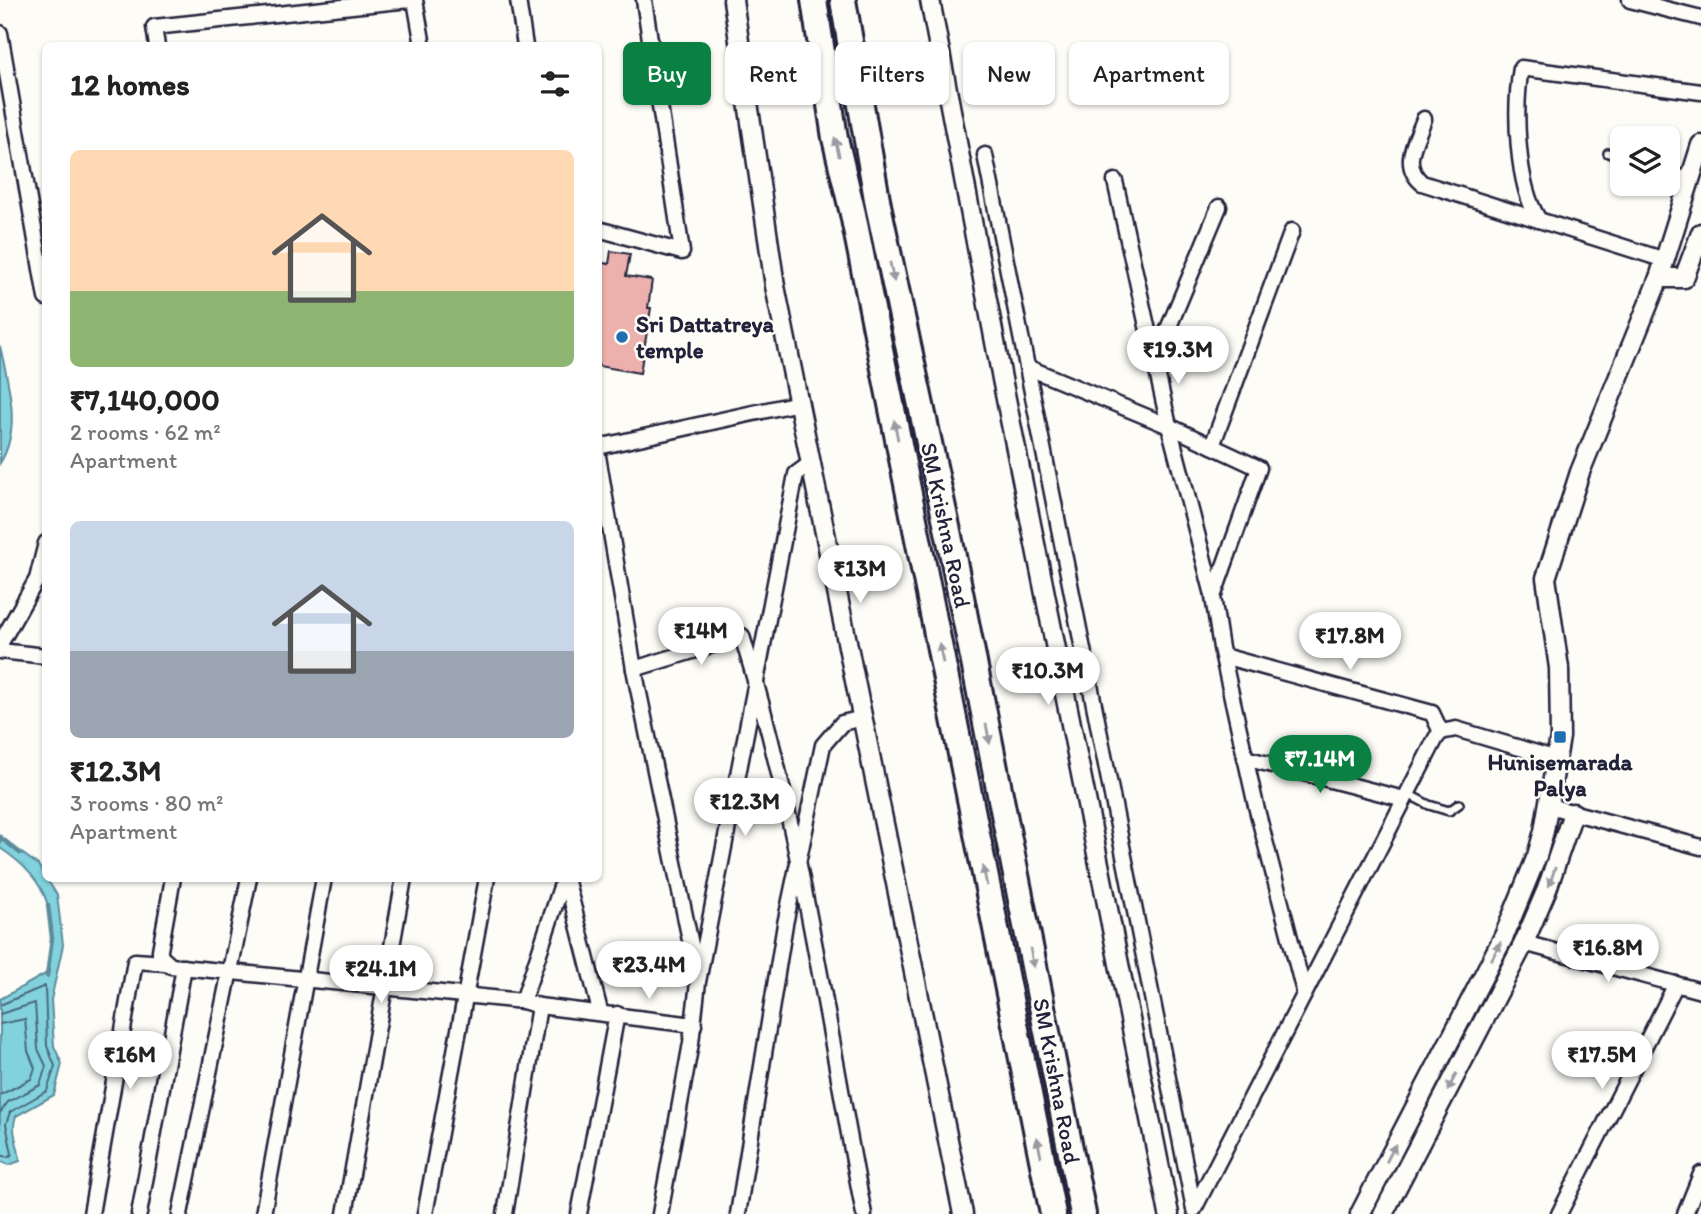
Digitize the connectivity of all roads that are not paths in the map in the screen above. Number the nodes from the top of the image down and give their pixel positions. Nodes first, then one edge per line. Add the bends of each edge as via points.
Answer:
1 (410, 0) edge
2 (415, 0) edge
3 (518, 0) edge
4 (644, 0) edge
5 (733, 0) edge
6 (814, 0) edge
7 (843, 0) edge
8 (930, 0) edge
9 (1630, 0) edge
10 (1701, 18) edge
11 (0, 33) edge
12 (156, 42) edge
13 (422, 42) edge
14 (524, 42) edge
15 (1701, 92) edge
16 (1424, 119) dead end
17 (1701, 145) edge
18 (985, 155) dead end
19 (1680, 174) edge
20 (1692, 177) junction
21 (1115, 181) dead end
22 (1219, 207) dead end
23 (39, 213) edge
24 (1539, 220) junction
25 (602, 230) edge
26 (1292, 231) dead end
27 (1701, 233) edge
28 (42, 249) edge
29 (1665, 260) junction
30 (1659, 278) junction
31 (1155, 359) junction
32 (1029, 368) junction
33 (799, 403) junction
34 (1169, 426) junction
35 (602, 446) edge
36 (1212, 446) junction
37 (811, 463) junction
38 (602, 480) edge
39 (41, 579) edge
40 (1213, 597) junction
41 (0, 644) edge
42 (0, 650) edge
43 (42, 655) edge
44 (1223, 656) junction
45 (634, 669) junction
46 (758, 687) junction
47 (863, 718) junction
48 (1441, 732) junction
49 (1245, 758) junction
50 (1557, 759) junction
51 (1406, 796) junction
52 (1460, 804) dead end
53 (1549, 806) junction
54 (1573, 813) junction
55 (1701, 847) edge
56 (796, 861) junction
57 (172, 882) edge
58 (247, 882) edge
59 (323, 882) edge
60 (403, 882) edge
61 (486, 882) edge
62 (564, 882) edge
63 (566, 882) edge
64 (1524, 943) junction
65 (165, 963) junction
66 (184, 967) junction
67 (230, 972) junction
68 (303, 979) junction
69 (698, 982) junction
70 (1676, 984) junction
71 (385, 988) junction
72 (1701, 991) edge
73 (1304, 992) junction
74 (466, 996) junction
75 (523, 1001) junction
76 (539, 1006) junction
77 (600, 1011) junction
78 (617, 1014) junction
79 (694, 1025) junction
80 (1701, 1174) edge
81 (1194, 1211) edge
82 (91, 1214) edge
83 (139, 1214) edge
84 (180, 1214) edge
85 (263, 1214) edge
86 (345, 1214) edge
87 (425, 1214) edge
88 (505, 1214) edge
89 (579, 1214) edge
90 (660, 1214) edge
91 (738, 1214) edge
92 (864, 1214) edge
93 (963, 1214) edge
94 (1053, 1214) edge
95 (1083, 1214) edge
96 (1169, 1214) edge
97 (1360, 1214) edge
98 (1383, 1214) edge
99 (1559, 1214) edge
100 (1685, 1214) edge

1 - 12 street via 154,27
2 - 13 street
3 - 14 street
4 - 25 street via 682,252
5 - 33 street via 775,286
94 -> 6 highway, SM Krishna Road via 835,138
7 -> 95 highway, SM Krishna Road via 878,205 949,536
8 - 96 street
9 - 10 street
11 - 23 street
15 - 24 street via 1521,68 1517,110 1523,170
16 - 24 street via 1409,159 1413,175 1422,183
17 - 20 street
18 - 32 street
19 - 20 lane
20 - 29 street
21 - 31 street
22 - 31 street
23 - 28 street
24 - 29 street
26 - 36 street
27 - 30 street via 1684,278
29 - 30 street
30 - 50 street via 1580,472 1546,578 1559,668
31 - 34 street
32 - 34 street
32 - 81 street
33 - 35 street
33 - 37 street
34 - 36 street
34 - 40 street
36 - 40 street via 1259,468
37 - 46 street via 796,474
37 - 47 street
38 - 45 street
39 - 41 street
40 - 44 street
42 - 43 street
44 - 48 street via 1433,712
44 - 49 street
45 - 46 street via 742,636
45 - 69 street
46 - 56 street
46 - 69 street
47 - 56 street via 842,723 823,745
47 - 93 street
48 - 50 street via 1456,729
48 - 51 street
49 - 51 street
49 - 73 street
50 - 53 street
51 - 52 lane via 1449,810
51 - 73 street
53 - 54 street
97 -> 53 street via 1516,909 1537,856
54 - 55 street
54 -> 64 street
56 - 91 street
56 - 92 street
57 - 65 street via 160,950
58 - 67 street
59 - 68 street
60 - 71 street
61 - 74 street
62 - 75 street
63 - 77 street
64 - 70 street
64 -> 98 street
65 - 66 street
65 - 82 street via 135,961
66 - 67 street
66 - 83 street
67 - 68 street
67 - 84 street
68 - 71 street
68 - 85 street
69 - 79 street
70 - 72 street
70 - 99 street
71 - 74 street
71 - 86 street
73 - 81 street
74 - 75 street
74 - 87 street
75 - 76 street
76 - 77 street
76 - 88 street
77 - 78 street
78 - 79 street
78 - 89 street
79 - 90 street
80 - 100 street

